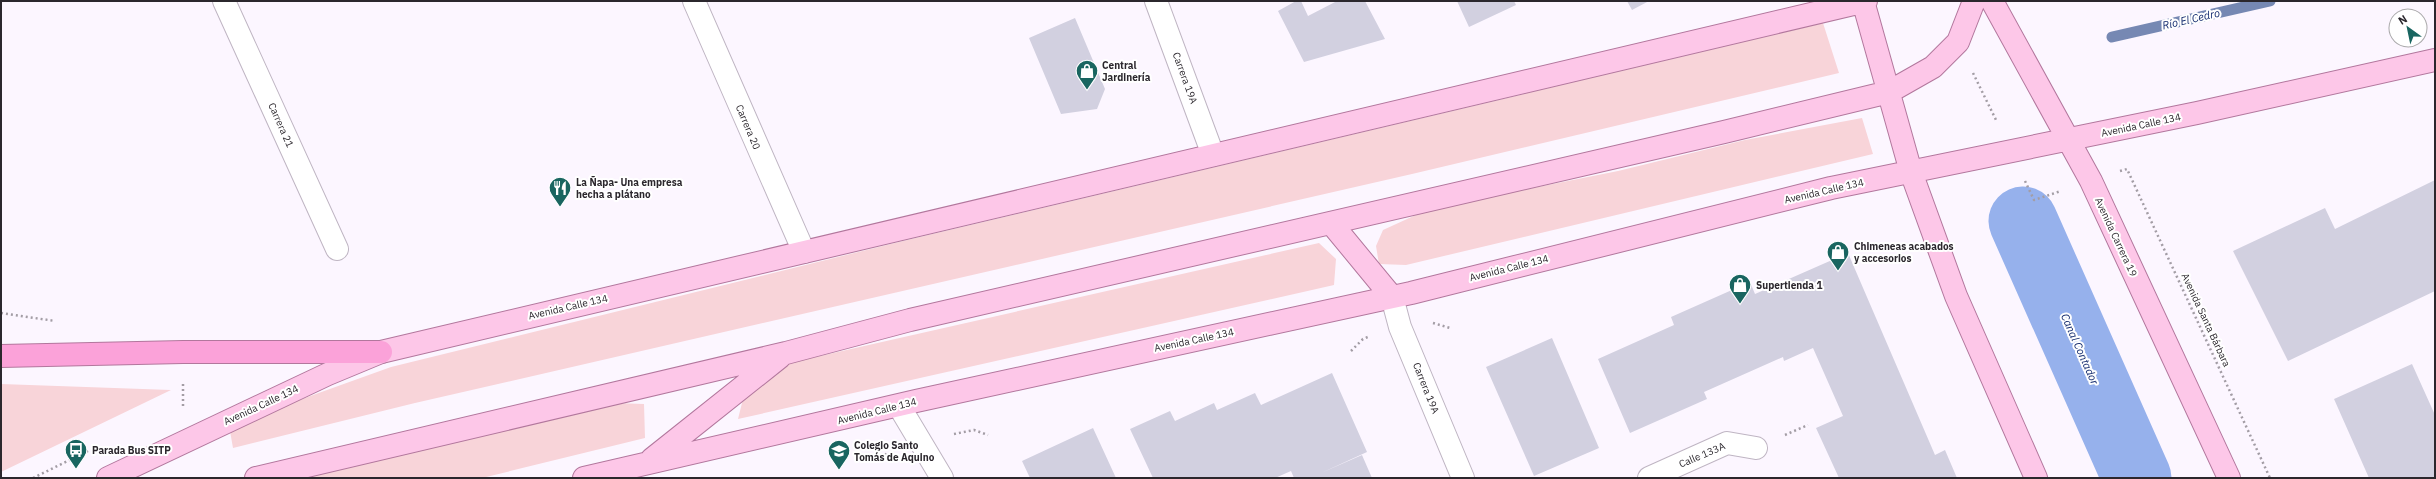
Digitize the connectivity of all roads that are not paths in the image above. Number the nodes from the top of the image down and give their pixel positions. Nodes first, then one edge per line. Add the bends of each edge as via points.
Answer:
1 (224, 1) edge
2 (694, 1) edge
3 (1156, 1) edge
4 (1864, 1) edge
5 (1974, 1) edge
6 (1992, 1) edge
7 (2435, 60) edge
8 (1889, 92) junction
9 (2070, 139) junction
10 (1213, 155) junction
11 (1911, 172) junction
12 (1331, 223) junction
13 (338, 249) dead end
14 (804, 252) junction
15 (1392, 297) junction
16 (381, 352) junction
17 (786, 353) junction
18 (1, 356) edge
19 (899, 406) junction
20 (1756, 448) dead end
21 (648, 462) junction
22 (108, 478) edge
23 (256, 478) edge
24 (584, 478) edge
25 (942, 478) edge
26 (1463, 478) edge
27 (1649, 478) edge
28 (2036, 478) edge
29 (2229, 478) edge

1 - 13 street, Carrera 21
2 - 14 street, Carrera 20
3 - 10 street, Carrera 19A
4 - 8 main road
4 - 10 main road, Avenida Calle 134
5 - 8 main road via 1958,42 1933,67
6 - 9 main road, Avenida Carrera 19
7 - 9 main road, Avenida Calle 134
8 - 11 main road
8 - 12 main road
9 - 11 main road, Avenida Calle 134
9 - 29 main road, Avenida Carrera 19
10 - 14 main road, Avenida Calle 134
11 - 15 main road, Avenida Calle 134 via 1831,188
11 - 28 main road via 1956,296
12 - 15 main road
12 - 17 main road via 910,320
14 - 16 main road, Avenida Calle 134
15 - 19 main road, Avenida Calle 134
15 - 26 street, Carrera 19A via 1400,327
16 - 18 highway via 183,352
16 - 22 main road, Avenida Calle 134 via 321,377
17 - 21 main road
17 - 23 main road
19 - 21 main road, Avenida Calle 134
19 - 25 street
20 - 27 street, Calle 133A via 1727,443
21 - 24 main road, Avenida Calle 134

